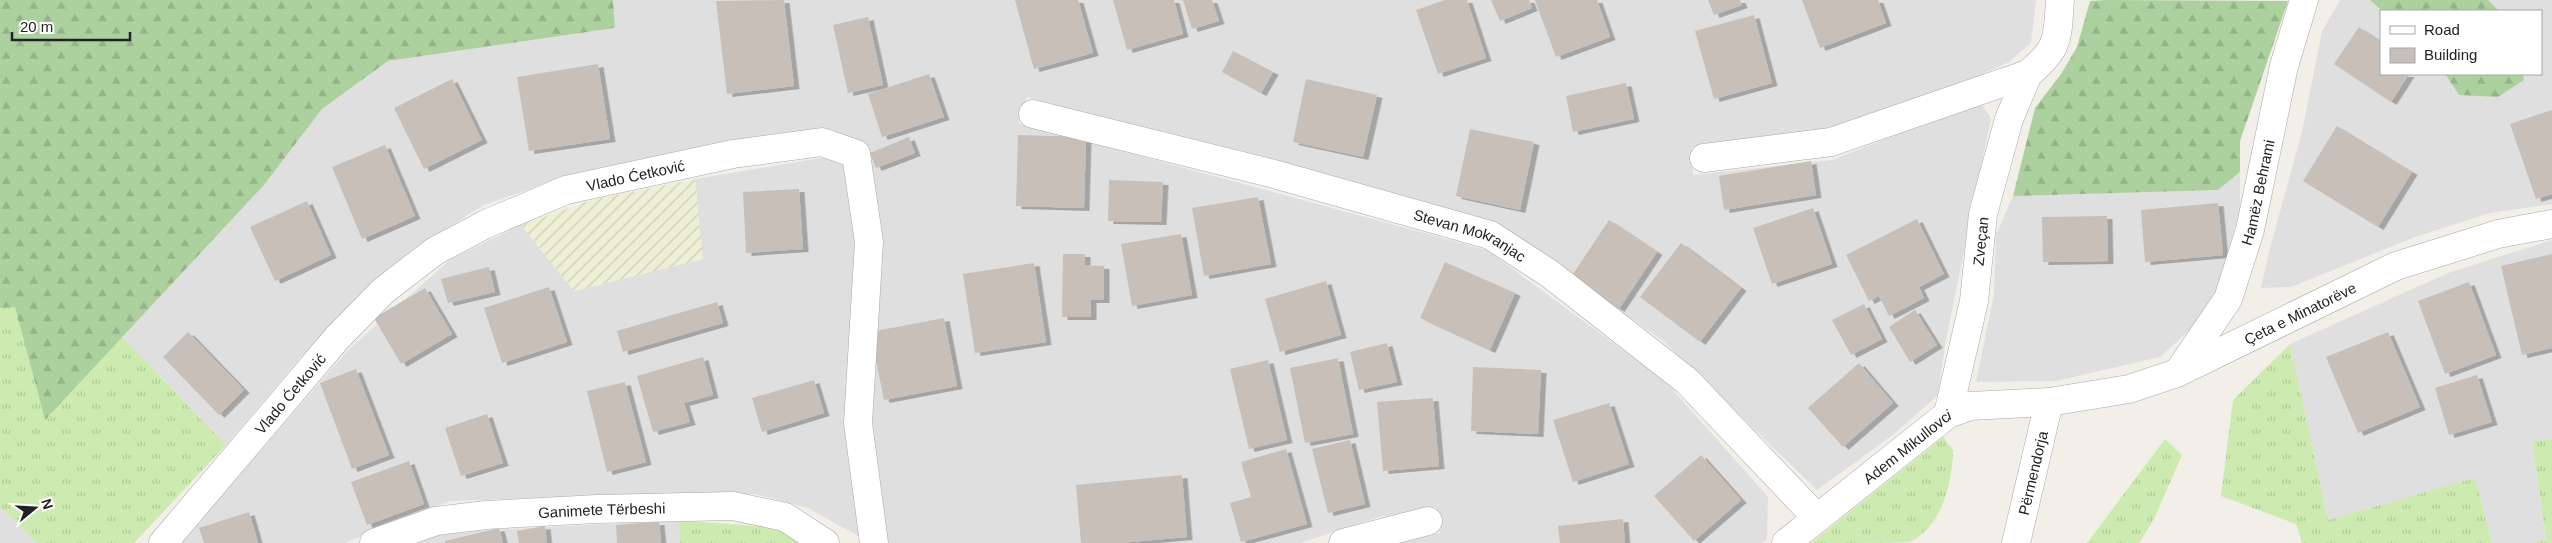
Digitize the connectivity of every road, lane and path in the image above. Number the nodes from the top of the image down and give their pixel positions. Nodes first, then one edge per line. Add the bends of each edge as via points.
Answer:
1 (2060, 0) edge
2 (2304, 0) edge
3 (2028, 74) junction
4 (1033, 114) dead end
5 (1704, 158) dead end
6 (2552, 224) edge
7 (2177, 372) junction
8 (2048, 402) junction
9 (1948, 414) junction
10 (1817, 518) junction
11 (1428, 522) dead end
12 (162, 543) edge
13 (374, 543) edge
14 (825, 543) edge
15 (874, 543) edge
16 (1344, 543) edge
17 (1786, 543) edge
18 (2016, 543) edge

1 - 3 street, Zveçan via 2057,40 2045,59
2 - 7 street, Hamëz Behrami via 2284,66 2250,230 2228,299
3 - 5 street, Zveçan via 1831,142
3 - 9 street, Zveçan via 2009,119 1983,214 1974,301
4 - 10 street, Stevan Mokranjac via 1274,174 1490,236 1550,274 1687,381
6 - 7 street, Çeta e Minatorëve via 2498,234 2396,266
7 - 8 street, Çeta e Minatorëve via 2129,389
8 - 9 street, Adem Mikullovci via 1970,406
8 - 18 street, Përmendorja
9 - 10 street, Adem Mikullovci
10 - 17 street, Adem Mikullovci
11 - 16 street
12 - 15 street, Vlado Ćetković via 337,338 383,291 435,251 486,224 566,190 733,154 822,142 856,154 868,242 858,423
13 - 14 street, Ganimete Tërbeshi via 436,521 486,515 733,506 785,517

